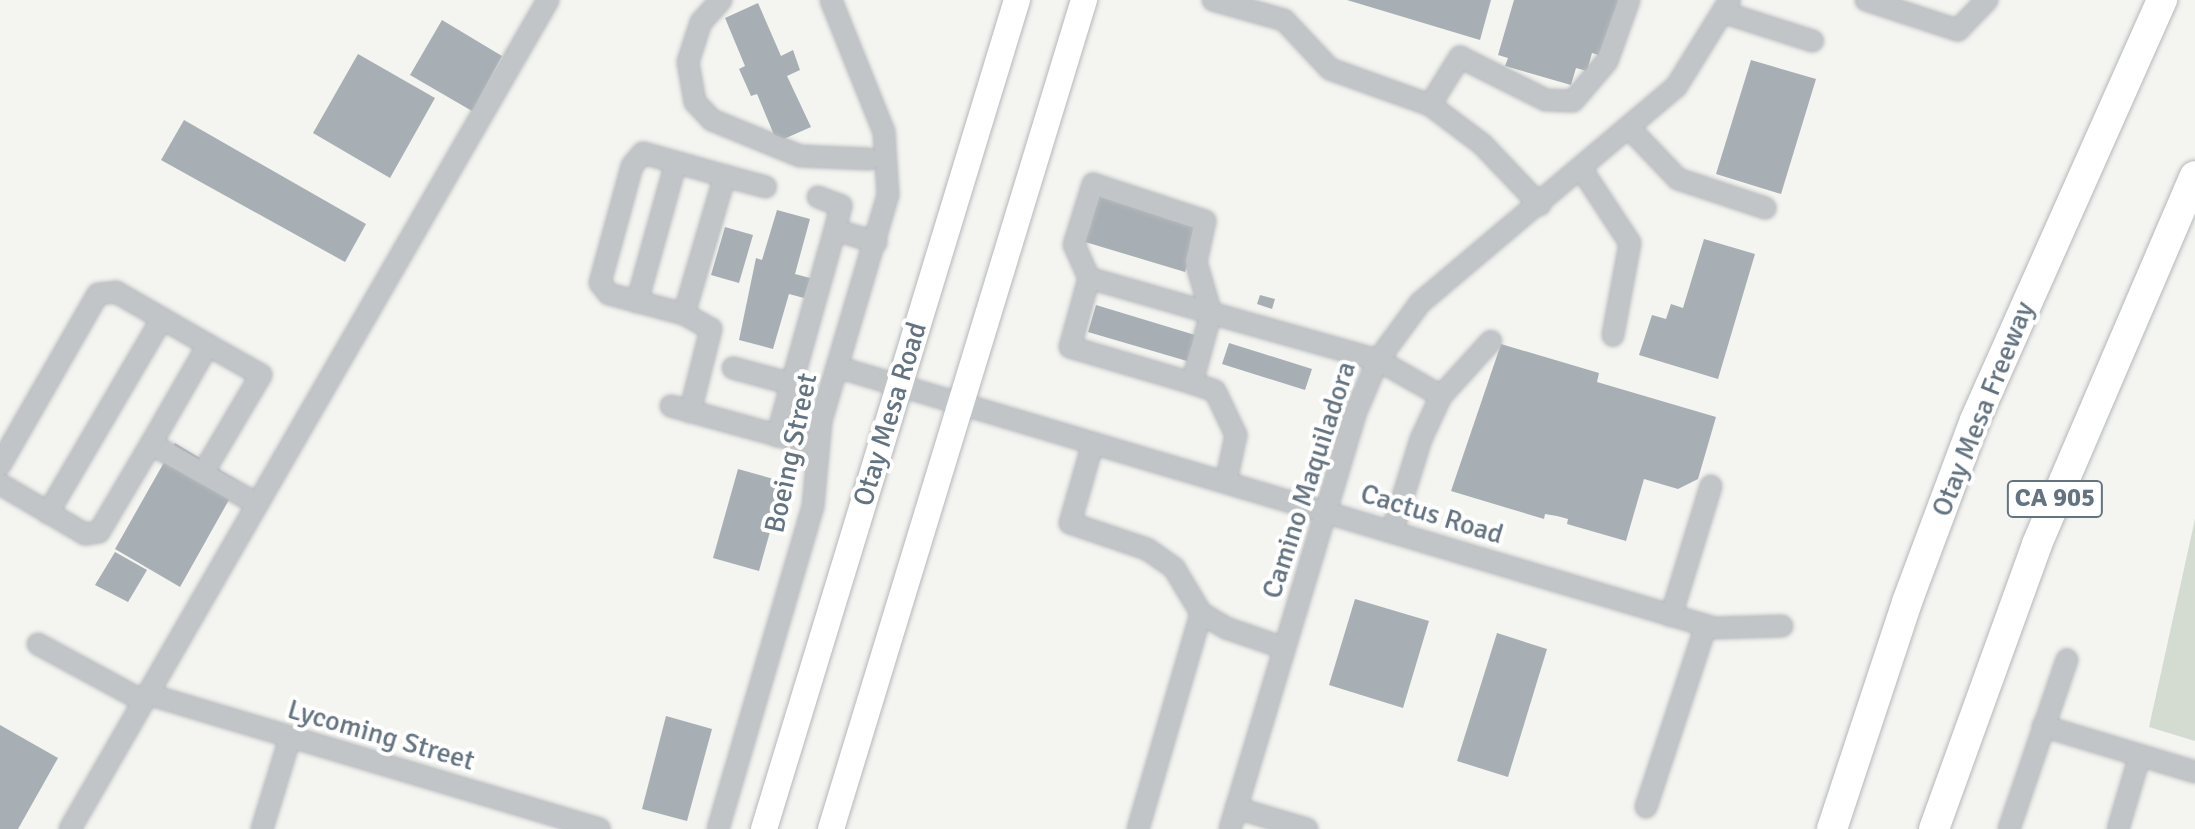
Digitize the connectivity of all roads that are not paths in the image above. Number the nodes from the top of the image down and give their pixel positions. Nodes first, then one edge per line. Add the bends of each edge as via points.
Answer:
1 (548, 0) edge
2 (721, 0) edge
3 (831, 0) edge
4 (1017, 0) edge
5 (1084, 0) edge
6 (1213, 0) edge
7 (1629, 0) edge
8 (1866, 0) edge
9 (1987, 0) edge
10 (2140, 0) edge
11 (2162, 0) edge
12 (1727, 7) edge
13 (1813, 41) dead end
14 (1430, 105) junction
15 (1631, 130) junction
16 (2097, 142) junction
17 (869, 159) dead end
18 (676, 162) junction
19 (1582, 170) junction
20 (725, 176) junction
21 (2195, 176) edge
22 (766, 187) dead end
23 (818, 197) dead end
24 (1540, 205) junction
25 (1765, 208) dead end
26 (835, 230) junction
27 (876, 242) junction
28 (1089, 278) junction
29 (637, 302) junction
30 (1211, 313) junction
31 (684, 314) junction
32 (162, 319) junction
33 (1613, 335) dead end
34 (1491, 341) dead end
35 (208, 345) junction
36 (1378, 360) junction
37 (837, 367) junction
38 (733, 368) dead end
39 (1192, 383) junction
40 (792, 384) junction
41 (899, 386) junction
42 (1441, 396) junction
43 (960, 404) junction
44 (777, 436) junction
45 (1093, 443) junction
46 (151, 444) junction
47 (816, 446) junction
48 (0, 465) edge
49 (203, 473) junction
50 (1226, 482) junction
51 (0, 484) edge
52 (1711, 486) dead end
53 (257, 504) junction
54 (1325, 511) junction
55 (48, 513) junction
56 (1392, 532) junction
57 (1201, 613) junction
58 (1671, 616) junction
59 (1706, 626) junction
60 (1782, 626) dead end
61 (38, 644) dead end
62 (1284, 648) junction
63 (2067, 660) dead end
64 (145, 698) junction
65 (2043, 726) junction
66 (290, 738) junction
67 (2140, 755) junction
68 (2195, 772) edge
69 (1646, 807) dead end
70 (1236, 808) junction
71 (70, 829) edge
72 (262, 829) edge
73 (599, 829) edge
74 (718, 829) edge
75 (764, 829) edge
76 (831, 829) edge
77 (1138, 829) edge
78 (1230, 829) edge
79 (1307, 829) edge
80 (1832, 829) edge
81 (1934, 829) edge
82 (2009, 829) edge
83 (2118, 829) edge

1 - 53 street
2 - 17 street via 701,22 688,62 695,102 712,120 800,156
3 - 27 street, Boeing Street via 889,152 888,195
4 - 41 main road, Otay Mesa Road
5 - 43 main road
6 - 14 street via 1284,20 1330,69
7 - 14 street via 1607,61 1573,101 1546,100 1460,57
8 - 9 street via 1958,30
10 - 16 highway via 2124,37
11 - 16 highway, Otay Mesa Freeway
12 - 13 street
12 - 15 street, Camino Maquiladora via 1676,87
14 - 24 street via 1482,144
15 - 19 street, Camino Maquiladora
15 - 25 street via 1678,179
16 - 80 highway, Otay Mesa Freeway via 1975,420 1907,602
18 - 20 street
18 - 29 street
18 - 29 street via 643,153 632,166 600,283 609,294
19 - 24 street, Camino Maquiladora
19 - 33 street via 1630,243
20 - 22 street
20 - 31 street
21 - 81 highway, CA 905 via 2037,544
23 - 26 street via 841,206
24 - 36 street, Camino Maquiladora via 1420,303
26 - 27 street
26 - 40 street
27 - 37 street, Boeing Street
28 - 30 street
28 - 30 street via 1074,245 1093,184 1205,221 1196,262
28 - 39 street via 1070,347
29 - 31 street
30 - 36 street
30 - 39 street
31 - 44 street via 711,329 680,409
32 - 35 street
32 - 48 street via 116,292 98,294
32 - 55 street
34 - 42 street
35 - 46 street
35 - 49 street via 261,375
36 - 42 street
36 - 54 street, Camino Maquiladora
37 - 41 street, Cactus Road
37 - 47 street, Boeing Street
38 - 40 street
39 - 50 street via 1215,391 1236,435
40 - 44 street
41 - 43 street, Cactus Road
41 - 75 main road, Otay Mesa Road
42 - 56 street
43 - 45 street, Cactus Road
43 - 76 main road
44 - 47 street
45 - 50 street, Cactus Road
45 - 57 street via 1070,523 1147,549 1174,568
46 - 49 street
46 - 55 street via 99,532 85,534
47 - 74 street, Boeing Street via 813,506
49 - 53 street
50 - 54 street, Cactus Road
51 - 55 street
52 - 58 street
53 - 64 street
54 - 56 street, Cactus Road
54 - 62 street, Camino Maquiladora
56 - 58 street, Cactus Road
57 - 62 street via 1226,628
57 - 77 street
58 - 59 street, Cactus Road
59 - 60 street, Cactus Road via 1742,631
59 - 69 street
61 - 64 street, Lycoming Street
62 - 70 street, Camino Maquiladora
63 - 65 street
64 - 66 street, Lycoming Street
64 - 71 street
65 - 67 street
65 - 82 street
66 - 72 street
66 - 73 street, Lycoming Street
67 - 68 street
67 - 83 street
70 - 78 street, Camino Maquiladora
70 - 79 street

